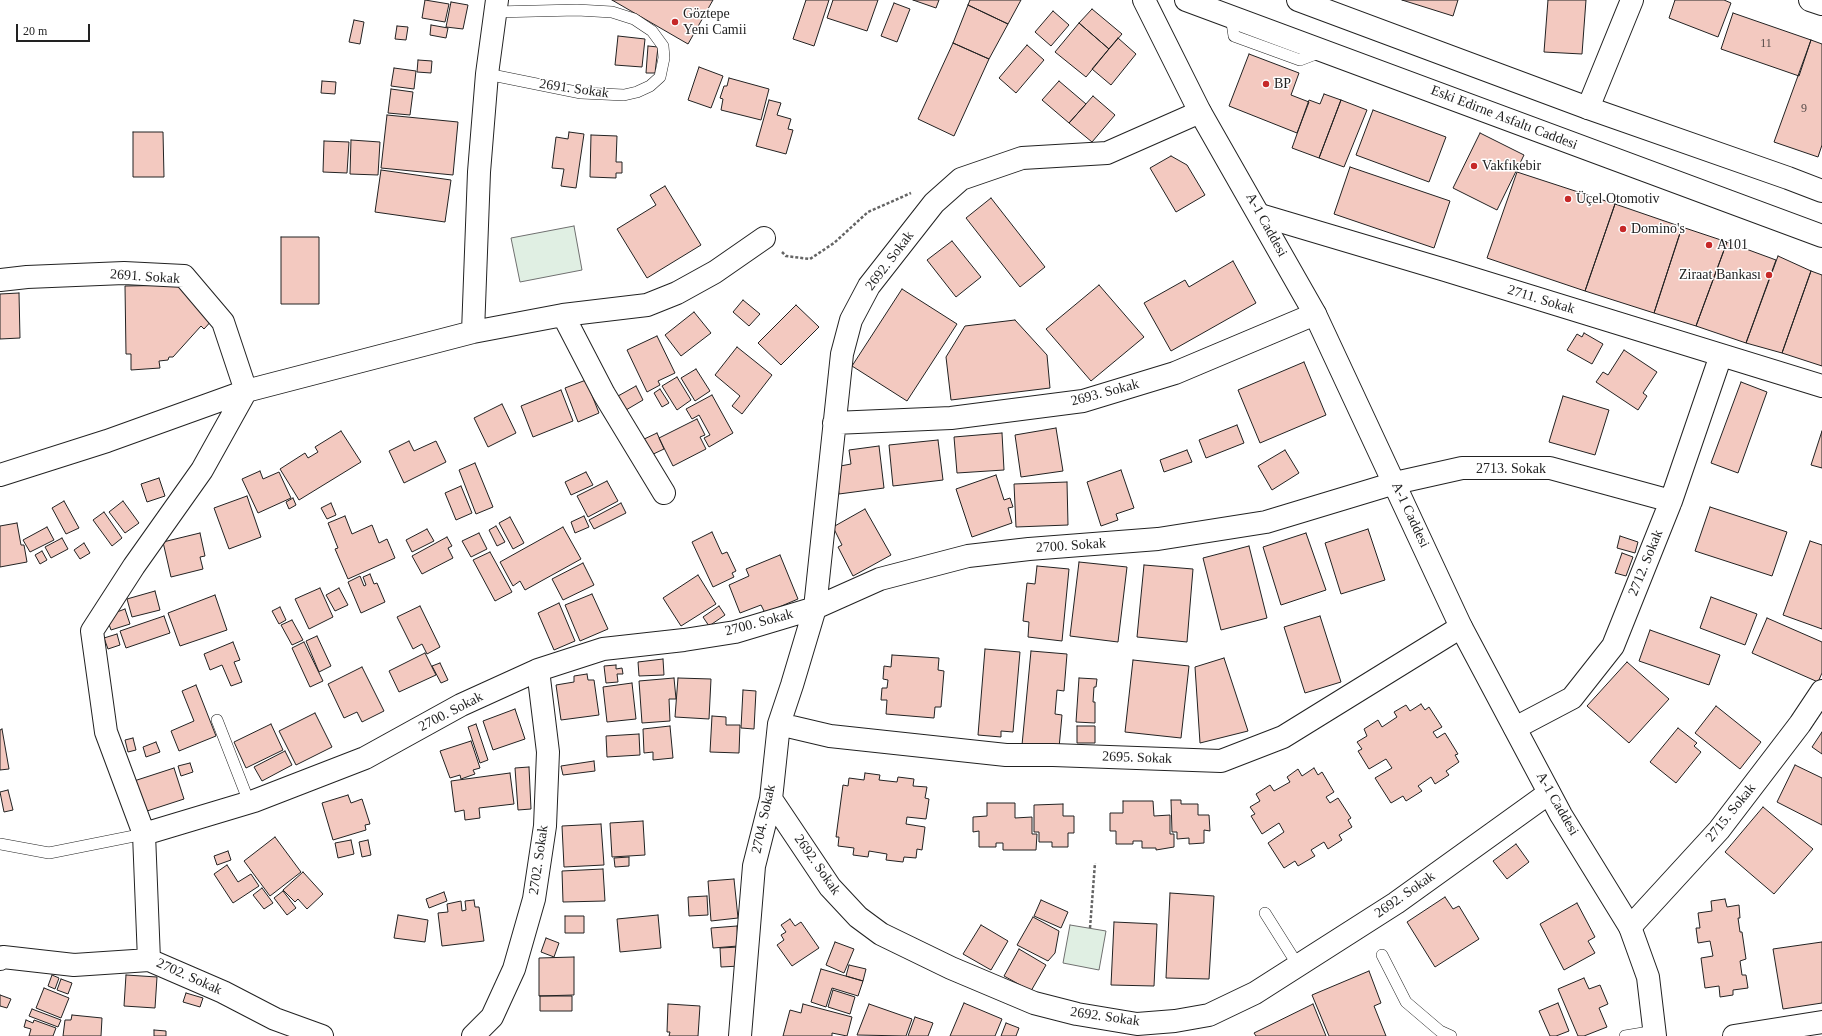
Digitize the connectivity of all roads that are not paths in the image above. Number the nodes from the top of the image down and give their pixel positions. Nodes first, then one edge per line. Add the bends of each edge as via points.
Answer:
1 (1144, 0) edge
2 (1186, 0) edge
3 (1298, 0) edge
4 (1632, 0) edge
5 (1810, 0) edge
6 (1822, 4) edge
7 (496, 6) edge
8 (487, 74) junction
9 (1588, 108) junction
10 (1200, 112) junction
11 (1822, 191) edge
12 (1260, 215) junction
13 (1822, 236) edge
14 (764, 238) road end
15 (0, 280) edge
16 (1315, 314) junction
17 (563, 315) junction
18 (473, 332) junction
19 (1721, 355) junction
20 (1822, 386) edge
21 (246, 391) junction
22 (834, 423) junction
23 (0, 475) edge
24 (1395, 483) junction
25 (664, 493) dead end
26 (1671, 501) junction
27 (815, 608) junction
28 (1461, 627) junction
29 (538, 670) junction
30 (1822, 691) edge
31 (217, 720) dead end
32 (779, 724) junction
33 (1515, 728) junction
34 (1549, 792) junction
35 (771, 799) junction
36 (249, 802) junction
37 (144, 834) junction
38 (0, 844) edge
39 (1265, 913) dead end
40 (1630, 927) junction
41 (1382, 955) dead end
42 (0, 959) edge
43 (149, 960) junction
44 (1299, 967) junction
45 (1822, 1022) edge
46 (1135, 1030) edge
47 (1655, 1033) edge
48 (322, 1036) edge
49 (472, 1036) edge
50 (740, 1036) edge
51 (1451, 1036) edge
52 (1625, 1036) edge
53 (1734, 1036) edge

1 - 10 street, A-1 Caddesi
2 - 13 street, Eski Edirne Asfaltı Caddesi
3 - 9 street
4 - 9 street
5 - 6 street
7 - 8 street, 2691. Sokak
7 - 8 lane, 2691. Sokak via 612,12 634,19 652,31 663,46 664,58 660,77 650,86 624,95 581,93
8 - 18 street, 2691. Sokak via 479,172
9 - 11 street
10 - 12 street, A-1 Caddesi
10 - 22 street, 2692. Sokak via 1107,153 1022,158 961,179 934,202 869,286 851,320 842,354
12 - 16 street, A-1 Caddesi
12 - 19 street, 2711. Sokak
14 - 17 street via 715,272 677,293 647,305
15 - 21 street, 2691. Sokak via 124,273 184,276 223,322
16 - 22 street, 2693. Sokak via 1175,373 1083,401 951,418
16 - 24 street, A-1 Caddesi
17 - 18 street
17 - 25 street via 604,394
18 - 21 street
19 - 20 street, 2711. Sokak
19 - 26 street, 2712. Sokak
21 - 23 street via 107,441
21 - 37 street via 202,470 92,631 106,732
22 - 27 street, 2692. Sokak
24 - 26 street, 2713. Sokak via 1462,468 1550,468
24 - 27 street, 2700. Sokak via 1266,522 1158,539 968,556 880,579
24 - 28 street, A-1 Caddesi
26 - 33 street, 2712. Sokak via 1613,646 1572,698
27 - 29 street, 2700. Sokak via 734,632 603,649
27 - 32 street, 2704. Sokak
28 - 32 street, 2695. Sokak via 1283,737 1221,761 1006,755 830,736
28 - 33 street, A-1 Caddesi
29 - 36 street, 2700. Sokak via 461,706 365,758
29 - 49 street, 2702. Sokak via 548,752 545,826 534,899 514,969 492,1017
30 - 40 street, 2715. Sokak via 1800,724 1718,830
31 - 36 lane
32 - 35 street, 2704. Sokak
33 - 34 street, A-1 Caddesi
34 - 40 street, A-1 Caddesi
34 - 44 street, 2692. Sokak via 1396,902
35 - 46 street, 2692. Sokak via 830,887 858,917 881,934 950,968 1034,1003
35 - 50 street, 2704. Sokak via 754,866
36 - 37 street, 2700. Sokak
37 - 38 lane via 49,853
37 - 43 street
39 - 44 lane
40 - 47 street, A-1 Caddesi via 1648,977
41 - 51 lane via 1406,1002 1440,1031
42 - 43 street, 2702. Sokak via 3,957 74,965
43 - 48 street, 2702. Sokak via 223,992 275,1019
44 - 46 street, 2692. Sokak via 1255,994 1209,1015
45 - 53 street
47 - 52 lane

